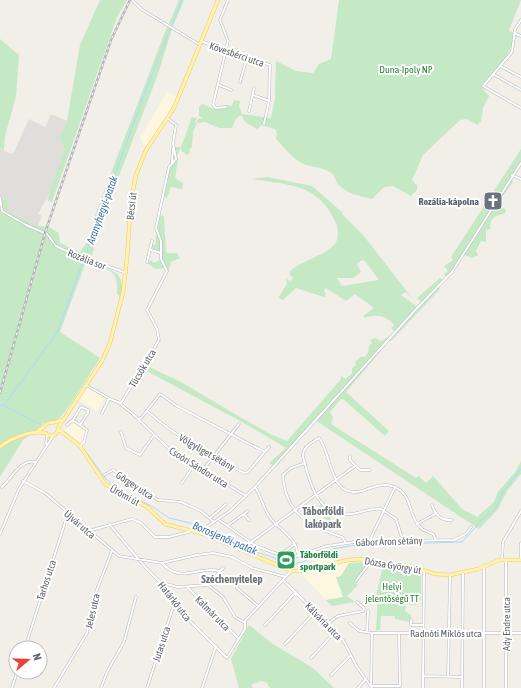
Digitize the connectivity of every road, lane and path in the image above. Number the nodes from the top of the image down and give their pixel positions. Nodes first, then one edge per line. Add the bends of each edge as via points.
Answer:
1 (132, 0) edge
2 (218, 0) edge
3 (228, 0) edge
4 (521, 20) edge
5 (514, 33) junction
6 (521, 36) edge
7 (203, 42) dead end
8 (200, 45) junction
9 (227, 50) junction
10 (247, 57) junction
11 (500, 66) junction
12 (493, 74) junction
13 (521, 77) edge
14 (240, 82) dead end
15 (219, 85) junction
16 (254, 88) dead end
17 (231, 90) dead end
18 (521, 90) edge
19 (253, 95) junction
20 (269, 101) junction
21 (226, 108) dead end
22 (521, 108) edge
23 (249, 111) dead end
24 (168, 118) junction
25 (264, 124) dead end
26 (174, 148) dead end
27 (172, 162) junction
28 (521, 163) edge
29 (512, 175) junction
30 (521, 179) edge
31 (0, 198) edge
32 (152, 241) dead end
33 (151, 250) junction
34 (160, 253) junction
35 (147, 262) dead end
36 (126, 273) junction
37 (86, 385) junction
38 (109, 399) junction
39 (119, 403) junction
40 (147, 410) junction
41 (102, 413) dead end
42 (64, 416) junction
43 (138, 419) junction
44 (73, 420) junction
45 (54, 423) junction
46 (239, 424) dead end
47 (67, 425) dead end
48 (80, 425) junction
49 (44, 428) junction
50 (58, 428) junction
51 (121, 432) dead end
52 (35, 433) junction
53 (46, 434) junction
54 (231, 434) junction
55 (54, 435) junction
56 (154, 435) junction
57 (66, 436) junction
58 (46, 445) junction
59 (81, 445) junction
60 (0, 447) edge
61 (269, 447) dead end
62 (265, 452) junction
63 (350, 456) dead end
64 (213, 457) junction
65 (35, 462) junction
66 (305, 463) junction
67 (194, 465) junction
68 (355, 466) junction
69 (203, 470) junction
70 (370, 470) dead end
71 (104, 475) dead end
72 (336, 480) junction
73 (23, 481) junction
74 (182, 483) dead end
75 (2, 487) dead end
76 (255, 487) junction
77 (395, 487) junction
78 (316, 495) junction
79 (246, 496) junction
80 (226, 504) dead end
81 (432, 505) dead end
82 (295, 510) junction
83 (248, 511) dead end
84 (384, 511) junction
85 (521, 511) edge
86 (68, 513) junction
87 (244, 514) junction
88 (435, 514) junction
89 (210, 518) junction
90 (219, 520) junction
91 (249, 520) dead end
92 (452, 520) dead end
93 (214, 522) junction
94 (109, 524) junction
95 (275, 524) junction
96 (417, 524) junction
97 (227, 526) junction
98 (471, 527) dead end
99 (88, 531) junction
100 (192, 531) junction
101 (199, 532) junction
102 (0, 534) edge
103 (370, 540) junction
104 (436, 540) junction
105 (403, 541) junction
106 (521, 542) edge
107 (250, 543) junction
108 (346, 543) junction
109 (295, 544) junction
110 (112, 551) junction
111 (280, 556) junction
112 (298, 556) junction
113 (140, 560) junction
114 (371, 560) junction
115 (504, 560) junction
116 (521, 560) edge
117 (162, 563) junction
118 (484, 567) junction
119 (223, 568) dead end
120 (220, 571) junction
121 (291, 571) junction
122 (424, 571) junction
123 (463, 573) junction
124 (450, 575) junction
125 (286, 577) junction
126 (283, 580) junction
127 (356, 581) dead end
128 (161, 582) junction
129 (208, 585) junction
130 (187, 587) junction
131 (237, 588) dead end
132 (296, 592) junction
133 (136, 597) dead end
134 (175, 600) junction
135 (357, 602) dead end
136 (258, 606) junction
137 (368, 611) dead end
138 (315, 612) junction
139 (412, 620) dead end
140 (245, 623) junction
141 (350, 623) dead end
142 (265, 624) dead end
143 (327, 624) junction
144 (423, 625) junction
145 (335, 632) junction
146 (367, 632) junction
147 (372, 633) junction
148 (399, 633) junction
149 (423, 633) junction
150 (449, 633) junction
151 (462, 633) junction
152 (485, 633) junction
153 (506, 633) junction
154 (521, 633) edge
155 (238, 638) junction
156 (27, 640) edge
157 (285, 644) dead end
158 (216, 646) junction
159 (351, 655) junction
160 (311, 658) dead end
161 (332, 676) dead end
162 (424, 676) junction
163 (448, 677) junction
164 (462, 677) junction
165 (366, 679) junction
166 (372, 687) edge
167 (54, 688) edge
168 (101, 688) edge
169 (147, 688) edge
170 (202, 688) edge
171 (358, 688) edge
172 (423, 688) edge
173 (462, 688) edge
174 (484, 688) edge
175 (506, 688) edge

1 - 8 street via 137,6
2 - 8 main road, Bécsi út
3 - 9 street via 220,20 228,39
4 - 5 street
5 - 6 street
5 - 11 street via 512,52
7 - 9 street, Kövesbérci utca
8 - 24 main road, Bécsi út
9 - 10 street, Kövesbérci utca
9 - 15 street
10 - 14 street
10 - 20 street, Kövesbérci utca via 270,65
11 - 12 street
11 - 13 street
12 - 18 street
12 - 22 street via 483,86
15 - 17 street
15 - 21 street via 214,107
16 - 19 street
19 - 20 street
19 - 23 street
20 - 25 street
24 - 27 street, Tücsök utca via 176,126 173,143 176,159
24 - 36 main road, Bécsi út via 146,150 134,183
26 - 27 street, Tücsök utca
27 - 34 street, Tücsök utca via 156,228 161,241
28 - 29 street
29 - 30 street
29 - 76 street via 452,272
31 - 36 street, Rozália sor via 0,208 3,212 47,234 58,248
32 - 33 street
33 - 34 street
33 - 35 street via 148,251
34 - 39 street, Tücsök utca via 166,272 147,310 157,328 159,340
36 - 37 main road, Bécsi út via 110,343
37 - 38 street
37 - 42 main road, Bécsi út
38 - 39 street
38 - 41 street
39 - 43 street, Csoóri Sándor utca
40 - 43 street
40 - 54 street via 160,394 176,406
40 - 64 street, Völgyliget sétány via 163,426
42 - 45 main road, Bécsi út
42 - 50 main road, Bécsi út
43 - 56 street, Csoóri Sándor utca
44 - 47 street
44 - 48 street
44 - 48 street via 81,407 88,410
45 - 49 main road via 48,423
45 - 50 main road
46 - 54 street
48 - 59 street via 88,432
49 - 52 main road
49 - 53 main road
50 - 55 main road
50 - 57 main road, Ürömi út
51 - 56 street via 126,448 140,455
52 - 53 main road
52 - 60 main road via 14,439
53 - 55 main road
53 - 58 street
54 - 62 street
54 - 64 street
55 - 57 main road
55 - 58 street
56 - 67 street, Csoóri Sándor utca via 169,449
57 - 59 main road, Ürömi út
58 - 65 street
59 - 100 main road, Ürömi út via 108,486 147,507 165,524
61 - 62 street, Völgyliget sétány
62 - 64 street, Völgyliget sétány via 246,473
63 - 68 street
64 - 69 street
65 - 73 street
65 - 75 street via 23,463
66 - 72 street via 305,449 319,438
66 - 78 street
66 - 82 street via 291,468 283,475 285,489
67 - 69 street, Csoóri Sándor utca
67 - 74 street
68 - 70 street via 360,470
68 - 72 street
69 - 79 street, Csoóri Sándor utca
71 - 89 street, Görgey utca via 113,470 158,500 181,502
72 - 77 street via 353,492 381,485
72 - 78 street
73 - 86 street, Újvár utca via 45,493
73 - 102 street
76 - 79 street
76 - 95 street
77 - 84 street
77 - 96 street via 406,496
78 - 82 street
78 - 84 street via 328,509 339,514 352,515 378,509
79 - 90 street
80 - 89 street
81 - 88 street
82 - 95 street
82 - 108 street via 312,526 342,537
83 - 87 street
84 - 103 street
84 - 105 street via 396,519
85 - 115 street, Ady Endre utca via 503,542
86 - 99 street, Újvár utca
86 - 156 street, Tarhos utca
87 - 91 street
87 - 97 street
88 - 92 street via 442,519
88 - 96 street
89 - 93 street, Görgey utca
90 - 93 street
90 - 97 street, Gábor Áron sétány
93 - 101 street
94 - 99 street
94 - 100 street via 134,519 152,536 160,538
94 - 113 street, Határkő utca
95 - 107 street
95 - 109 street
96 - 104 street via 433,534
97 - 107 street, Gábor Áron sétány
98 - 104 street, Gábor Áron sétány via 457,539
99 - 110 street, Újvár utca
100 - 101 main road, Ürömi út
101 - 121 main road, Dózsa György út
103 - 105 street, Gábor Áron sétány
103 - 108 street, Gábor Áron sétány
104 - 105 street, Gábor Áron sétány
106 - 116 street
107 - 111 street, Gábor Áron sétány
108 - 112 street, Gábor Áron sétány via 327,546
109 - 111 street
109 - 112 street
110 - 113 street, Újvár utca via 119,556
110 - 167 street, Jeles utca via 96,592 86,633
111 - 112 street, Gábor Áron sétány
113 - 117 street, Újvár utca
113 - 128 street, Határkő utca
114 - 121 main road, Dózsa György út via 348,560
114 - 122 main road, Dózsa György út
114 - 127 street
115 - 116 main road, Dózsa György út
115 - 118 main road, Dózsa György út
115 - 153 street, Ady Endre utca
117 - 120 street via 169,570 180,574
117 - 125 street via 213,553 252,568
118 - 123 main road, Dózsa György út
118 - 152 street
119 - 120 street
120 - 129 street
121 - 125 street
122 - 124 main road, Dózsa György út
122 - 144 street
123 - 124 main road, Dózsa György út
123 - 151 street
124 - 150 street
125 - 126 street
126 - 132 street, Kálvária utca
126 - 136 street
128 - 130 street via 175,587
128 - 134 street, Határkő utca
129 - 130 street
129 - 140 street via 227,602 235,617
130 - 155 street, Kalmár utca
131 - 136 street
132 - 138 street, Kálvária utca
132 - 142 street
133 - 168 street via 124,642
134 - 158 street, Határkő utca via 186,617
134 - 169 street, Jutas utca
135 - 143 street via 364,608 363,611 338,616
136 - 140 street
137 - 146 street
138 - 143 street, Kálvária utca
138 - 157 street
139 - 144 street via 412,625
140 - 155 street via 245,629
141 - 146 street, Radnóti Miklós utca via 361,632
143 - 145 street, Kálvária utca
144 - 149 street
145 - 159 street, Kálvária utca
145 - 160 street
146 - 147 street, Radnóti Miklós utca
147 - 148 street, Radnóti Miklós utca
147 - 166 street
148 - 149 street, Radnóti Miklós utca
148 - 166 street via 400,686
149 - 150 street, Radnóti Miklós utca
149 - 162 street
150 - 151 street, Radnóti Miklós utca
150 - 163 street
151 - 152 street, Radnóti Miklós utca
151 - 164 street
152 - 153 street, Radnóti Miklós utca
152 - 174 street
153 - 154 street, Radnóti Miklós utca
153 - 175 street, Ady Endre utca
155 - 158 street, Határkő utca via 227,658
158 - 170 street
159 - 161 street
159 - 165 street, Kálvária utca
162 - 163 street
162 - 172 street
163 - 164 street
164 - 173 street
165 - 166 street, Kálvária utca
165 - 171 street

